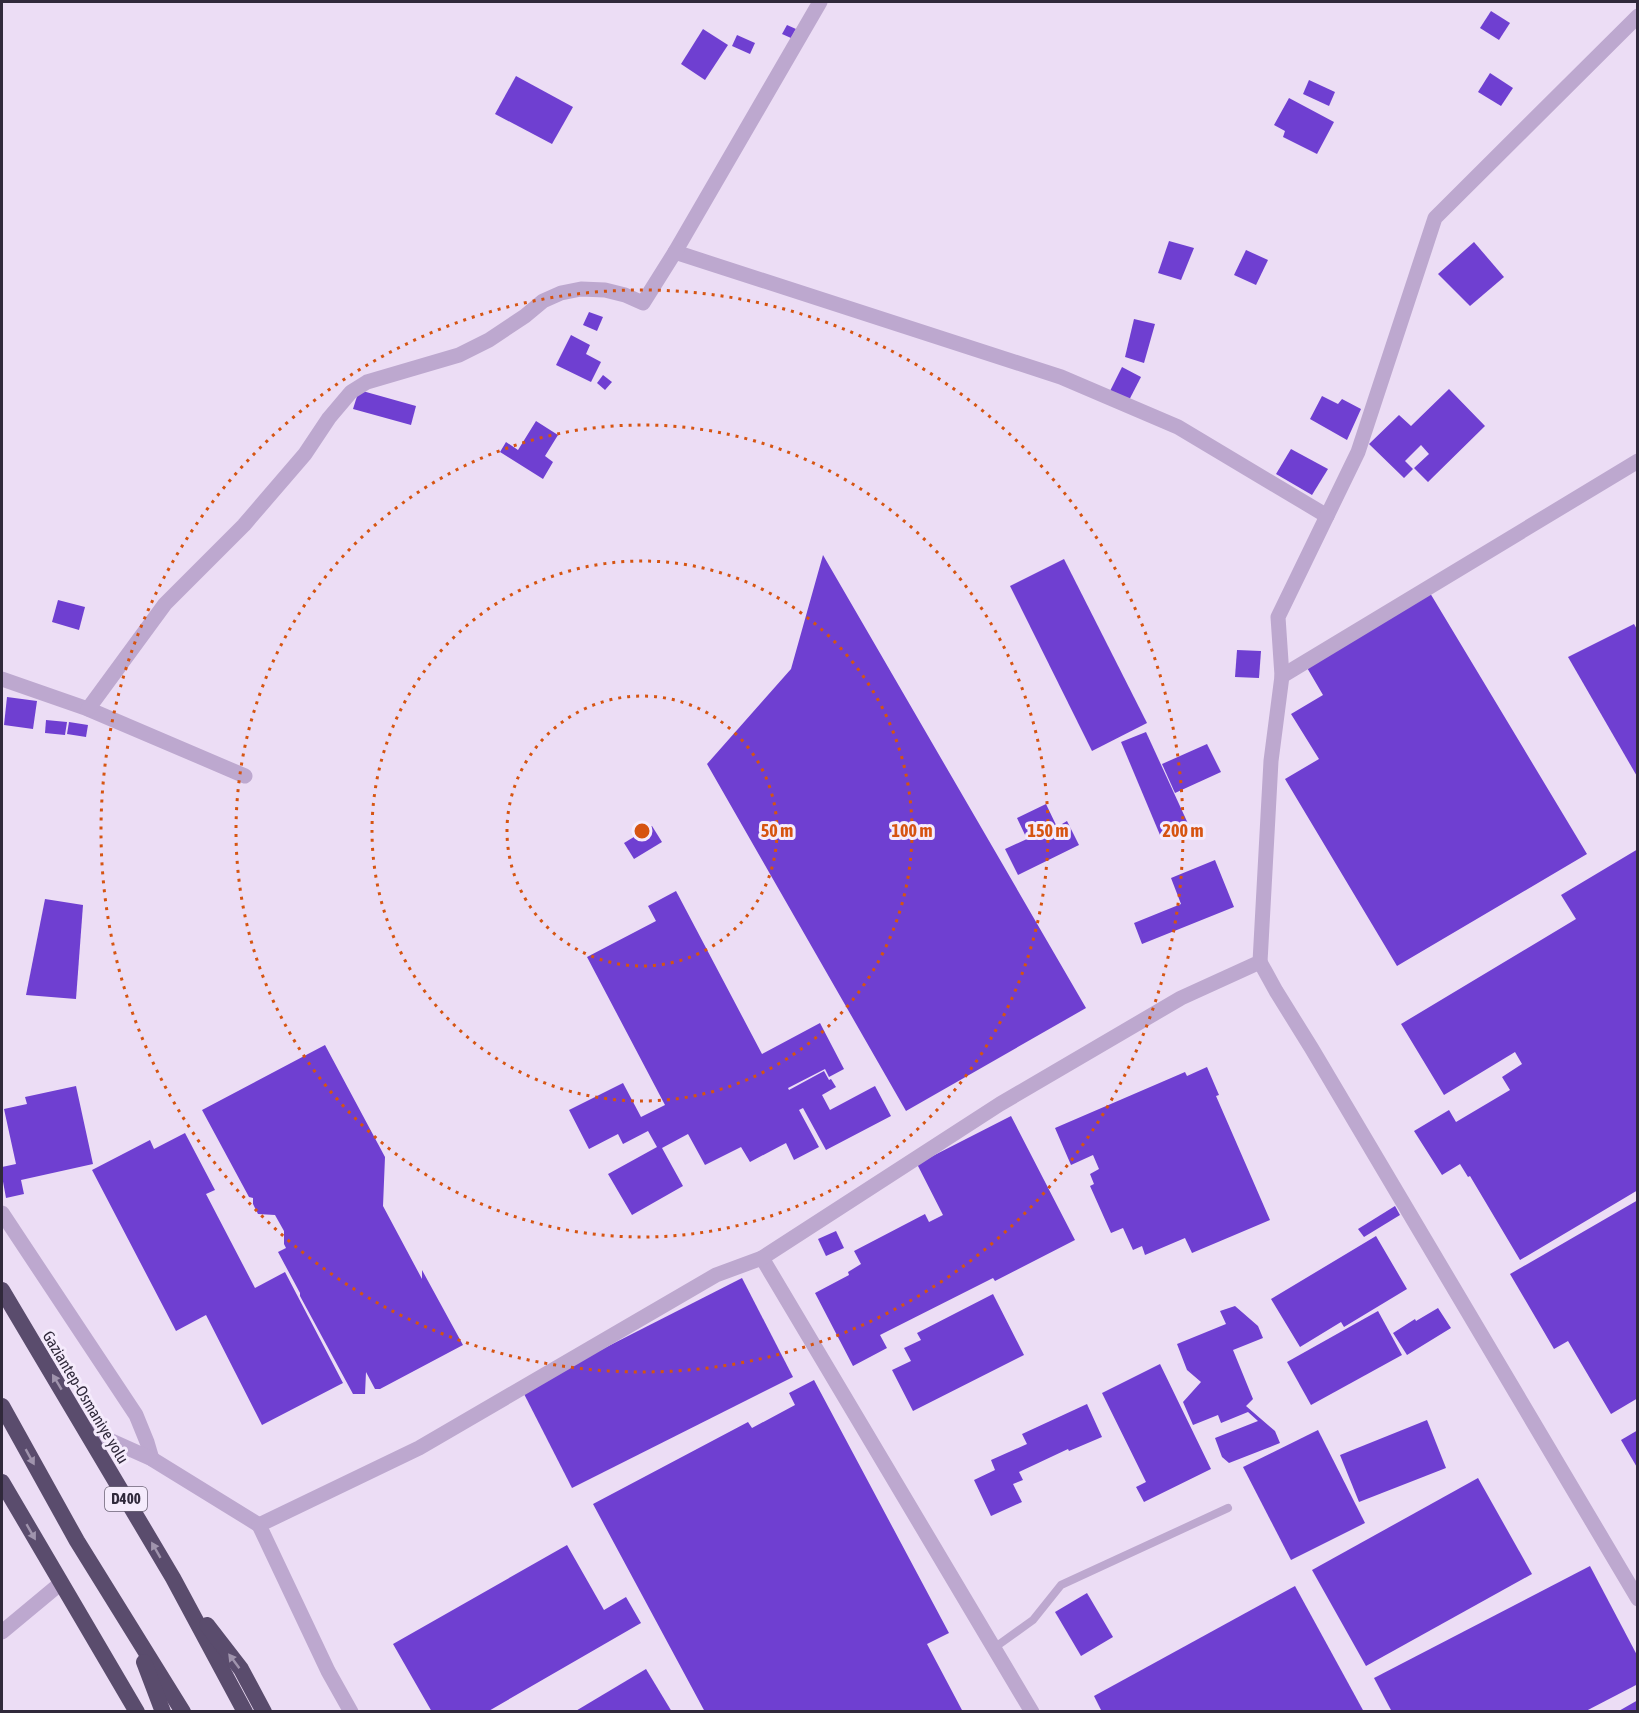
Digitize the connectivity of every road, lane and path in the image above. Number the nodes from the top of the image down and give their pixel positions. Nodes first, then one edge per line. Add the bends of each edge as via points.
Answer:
1 (820, 2) edge
2 (1638, 16) edge
3 (675, 252) junction
4 (1638, 462) edge
5 (1327, 516) junction
6 (1282, 676) junction
7 (2, 679) edge
8 (88, 710) junction
9 (245, 776) dead end
10 (1260, 962) junction
11 (2, 1213) edge
12 (762, 1258) junction
13 (2, 1290) edge
14 (2, 1406) edge
15 (85, 1429) junction
16 (152, 1459) junction
17 (2, 1482) edge
18 (1228, 1508) dead end
19 (259, 1525) junction
20 (172, 1578) junction
21 (61, 1583) junction
22 (1638, 1599) edge
23 (128, 1622) junction
24 (2, 1632) edge
25 (994, 1648) junction
26 (136, 1712) edge
27 (163, 1712) edge
28 (183, 1712) edge
29 (245, 1712) edge
30 (264, 1712) edge
31 (351, 1712) edge
32 (1032, 1712) edge

1 - 3 street
2 - 5 street via 1435,218 1358,452
3 - 5 street via 1061,376 1178,427
3 - 8 street via 643,303 605,290 561,293 459,355 367,382 351,392 305,454 244,525 165,604
4 - 6 street
5 - 6 street via 1278,617
6 - 10 street via 1271,761
7 - 8 street
8 - 9 street
10 - 12 street via 1181,998 1000,1104
10 - 22 street
11 - 16 street via 136,1415
12 - 19 street via 716,1275 419,1448
12 - 25 street
15 -> 13 highway, Gaziantep-Osmaniye yolu / D400
14 -> 23 highway via 77,1541
15 - 16 street
20 -> 15 highway, Gaziantep-Osmaniye yolu / D400
16 - 19 street
17 -> 21 highway
18 - 25 lane via 1061,1585 1033,1620
19 - 31 street
20 - 29 highway, Gaziantep-Osmaniye yolu / D400
30 -> 20 highway, D400 via 241,1669
21 - 24 street
21 - 26 highway
23 - 27 highway
23 - 28 highway
25 - 32 street

